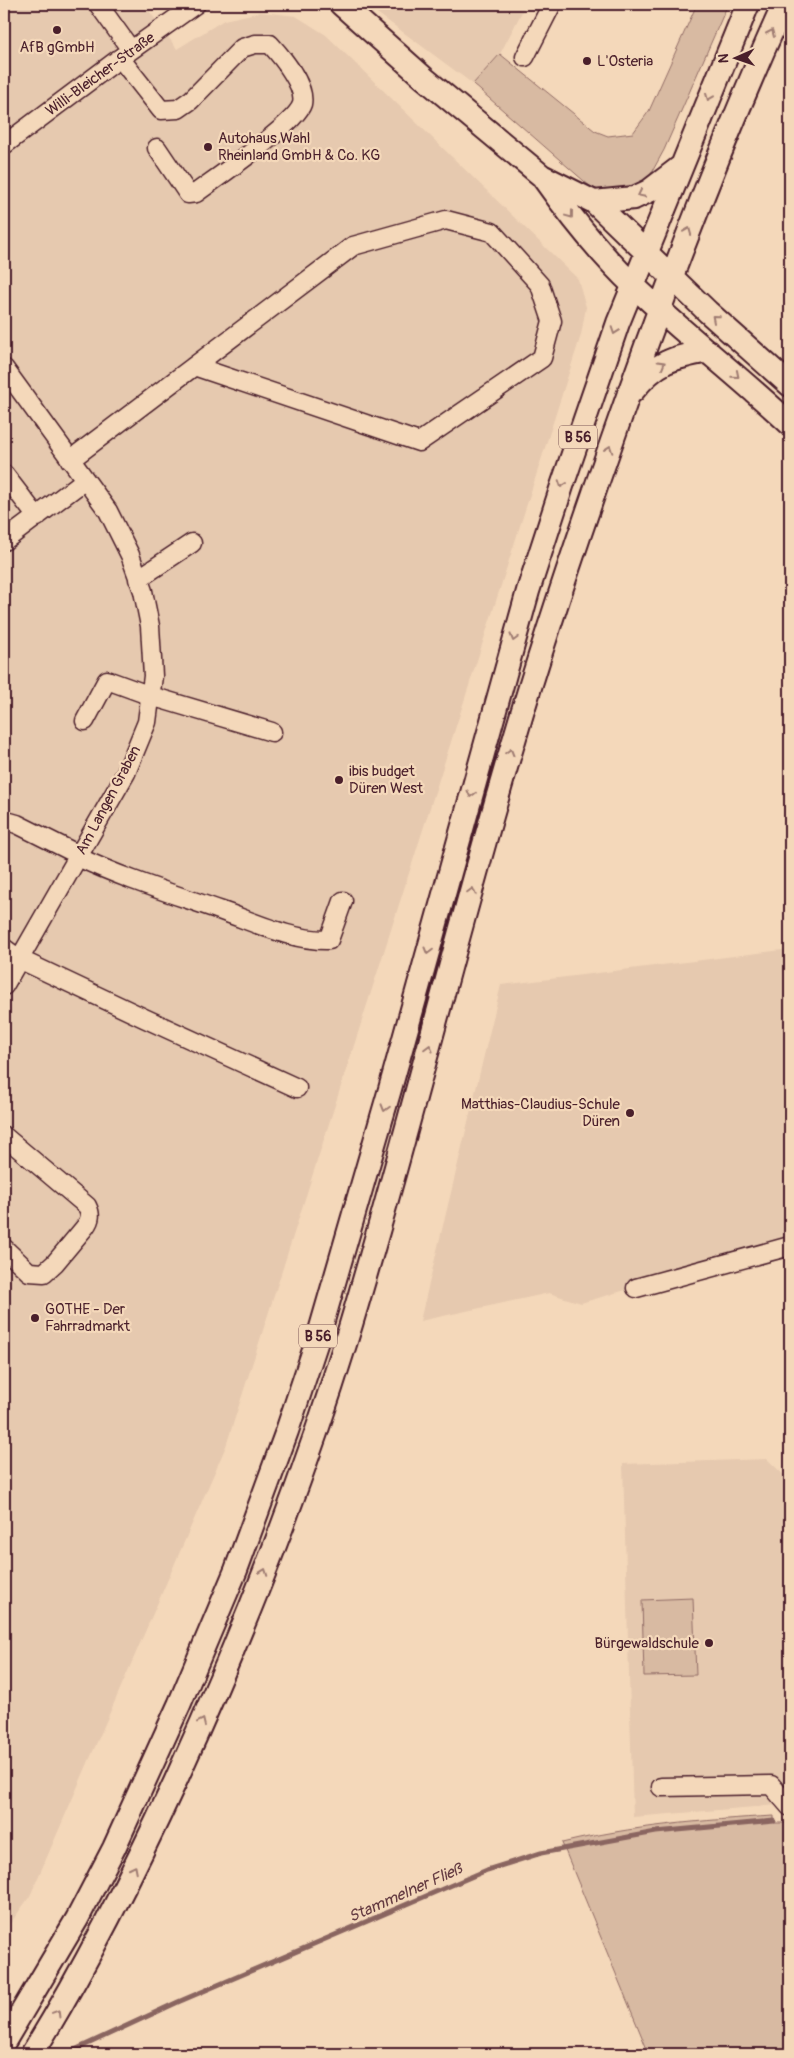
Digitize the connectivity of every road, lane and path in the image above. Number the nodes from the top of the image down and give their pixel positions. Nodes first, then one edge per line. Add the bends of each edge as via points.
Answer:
1 (98, 4) edge
2 (196, 4) edge
3 (341, 4) edge
4 (552, 4) edge
5 (748, 4) edge
6 (784, 4) edge
7 (126, 54) junction
8 (525, 57) dead end
9 (4, 145) edge
10 (157, 148) dead end
11 (680, 167) junction
12 (542, 176) junction
13 (594, 202) junction
14 (646, 252) junction
15 (670, 277) junction
16 (632, 285) junction
17 (659, 309) junction
18 (708, 351) junction
19 (194, 366) junction
20 (5, 374) edge
21 (790, 386) edge
22 (627, 397) junction
23 (790, 424) edge
24 (70, 460) junction
25 (4, 474) edge
26 (85, 480) junction
27 (37, 517) junction
28 (4, 541) edge
29 (192, 543) dead end
30 (138, 579) junction
31 (151, 696) junction
32 (85, 721) dead end
33 (272, 732) dead end
34 (4, 824) edge
35 (78, 856) junction
36 (343, 901) dead end
37 (4, 948) edge
38 (20, 959) junction
39 (4, 986) edge
40 (297, 1088) dead end
41 (4, 1136) edge
42 (790, 1246) edge
43 (4, 1248) edge
44 (636, 1288) dead end
45 (661, 1787) dead end
46 (790, 1808) edge
47 (4, 2042) edge
48 (32, 2054) edge

1 - 7 street
2 - 7 street, Willi-Bleicher-Straße
3 - 12 main road
4 - 8 street
5 -> 11 main road, B 56
15 -> 6 main road, B 56
7 - 9 street, Willi-Bleicher-Straße
7 - 10 street via 161,110 178,110 242,48 255,44 270,44 282,56 301,90 302,105 288,123 196,193 188,194
11 -> 13 main road via 649,191 634,198
11 - 14 main road, B 56
12 - 13 main road
12 -> 16 main road via 572,218
13 - 14 main road
14 - 15 main road
14 - 16 main road, B 56
15 - 17 main road, B 56
21 -> 15 main road
16 - 17 main road
16 -> 47 main road, B 56 via 528,591 390,1089 318,1338 287,1431 236,1570 114,1848 77,1919
17 - 18 main road
17 - 22 main road, B 56
22 -> 18 main road via 645,375 660,365 673,358
18 -> 23 main road
19 - 19 street via 418,442 542,358 552,320 540,284 492,232 446,220 352,246
19 - 24 street
20 - 24 street, Am Langen Graben
48 -> 22 main road, B 56 via 108,1921 138,1860 207,1712 260,1584 344,1346 514,739
24 - 26 street, Am Langen Graben
25 - 27 street
26 - 27 street
26 - 30 street, Am Langen Graben via 108,511
27 - 28 street
29 - 30 street
30 - 31 street, Am Langen Graben via 150,626
31 - 32 street via 107,680
31 - 33 street
31 - 35 street, Am Langen Graben via 147,722 126,773
34 - 35 street via 17,824
35 - 36 street via 167,892 288,934 318,941 329,940
35 - 38 street, Am Langen Graben
37 - 38 street
38 - 39 street, Am Langen Graben
38 - 40 street
41 - 43 street via 87,1206 91,1214 86,1227 55,1264 44,1272 29,1272
42 - 44 street
45 - 46 street via 771,1785

